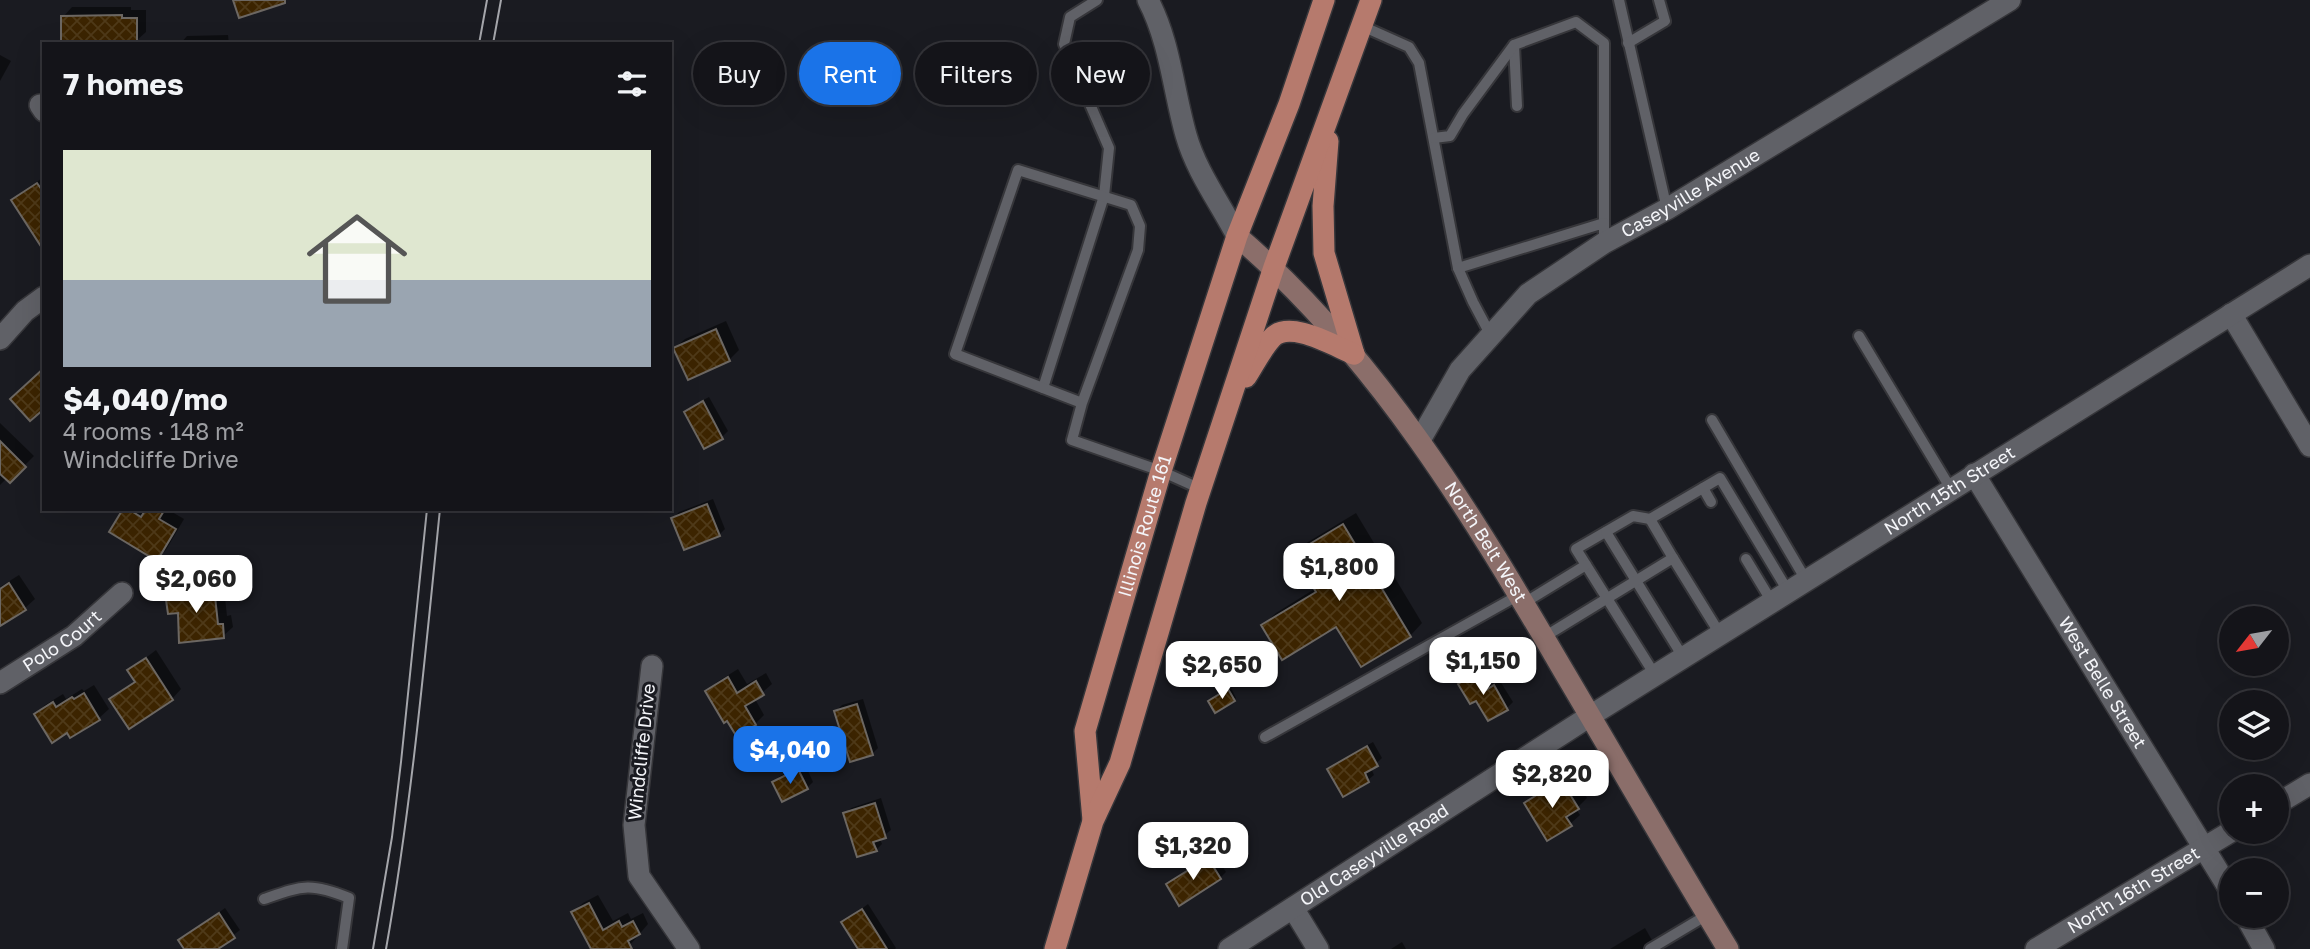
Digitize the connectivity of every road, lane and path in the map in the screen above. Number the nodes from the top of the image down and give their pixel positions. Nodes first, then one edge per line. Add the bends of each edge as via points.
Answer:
1 (1097, 0) edge
2 (1148, 0) edge
3 (1324, 0) edge
4 (1371, 0) edge
5 (1619, 0) edge
6 (1659, 0) edge
7 (2010, 0) edge
8 (1362, 26) junction
9 (1628, 43) junction
10 (1514, 45) junction
11 (1517, 106) dead end
12 (1329, 116) junction
13 (1466, 133) dead end
14 (1450, 136) junction
15 (1434, 138) junction
16 (1104, 196) junction
17 (1667, 209) junction
18 (1604, 233) junction
19 (1237, 236) junction
20 (2310, 264) edge
21 (1274, 267) junction
22 (1458, 268) junction
23 (42, 299) edge
24 (2231, 314) junction
25 (1490, 334) junction
26 (1859, 336) dead end
27 (0, 339) edge
28 (1354, 355) junction
29 (1043, 388) junction
30 (1082, 403) junction
31 (1228, 405) junction
32 (1712, 420) dead end
33 (1420, 440) junction
34 (2310, 446) edge
35 (1161, 471) junction
36 (1974, 474) junction
37 (1703, 488) junction
38 (1201, 489) junction
39 (1951, 489) junction
40 (1711, 502) dead end
41 (1650, 519) junction
42 (1606, 532) junction
43 (1673, 558) junction
44 (1746, 559) dead end
45 (1586, 565) junction
46 (1635, 581) junction
47 (1789, 591) junction
48 (122, 593) dead end
49 (1522, 599) junction
50 (1606, 599) junction
51 (1720, 634) junction
52 (1544, 636) junction
53 (1683, 657) junction
54 (652, 666) dead end
55 (1655, 675) junction
56 (0, 683) edge
57 (1590, 716) junction
58 (1265, 737) dead end
59 (2310, 784) edge
60 (2289, 797) edge
61 (1093, 821) junction
62 (2219, 839) edge
63 (2205, 847) junction
64 (2219, 871) edge
65 (264, 899) dead end
66 (1293, 908) junction
67 (1707, 915) junction
68 (2252, 928) edge
69 (342, 949) edge
70 (689, 949) edge
71 (1055, 949) edge
72 (1229, 949) edge
73 (1318, 949) edge
74 (1650, 949) edge
75 (1728, 949) edge
76 (2036, 949) edge
77 (2264, 949) edge

1 - 16 lane via 1070,17 1064,44 1109,148
2 - 19 street via 1167,49 1186,137
3 - 19 main road
4 - 8 main road
5 - 9 lane
6 - 9 lane via 1665,21
7 - 17 street, Caseyville Avenue
8 - 12 main road
8 - 15 lane via 1409,47 1419,64
9 - 17 lane
10 - 11 lane
10 - 14 lane
10 - 18 lane via 1576,22 1604,43
12 - 21 main road
12 - 28 main road via 1324,253
13 - 14 lane
14 - 15 lane
15 - 22 lane
16 - 29 lane
16 - 29 lane via 1018,170 955,354
16 - 30 lane via 1131,205 1140,226 1138,250
17 - 18 street, Caseyville Avenue
18 - 22 lane
18 - 25 street, Caseyville Avenue via 1528,294
19 - 21 main road, North Belt West
19 - 35 main road, Illinois Route 161
20 - 24 street, North 15th Street
21 - 28 main road, North Belt West
21 - 31 main road, Illinois Route 161
22 - 25 lane
23 - 27 street
24 - 34 street
24 - 36 street, North 15th Street
25 - 33 street, Caseyville Avenue via 1460,370
26 - 39 lane
28 - 31 main road via 1303,333 1289,330 1272,336
28 - 33 main road, North Belt West
29 - 30 lane
30 - 35 lane via 1072,440
31 - 38 main road, Illinois Route 161
32 - 47 lane
33 - 49 main road, North Belt West
35 - 38 lane
35 - 61 main road, Illinois Route 161 via 1085,731
36 - 39 street, North 15th Street
36 - 63 street, West Belle Street
37 - 40 lane
37 - 41 lane
37 - 47 lane via 1720,478
38 - 61 main road, Illinois Route 161 via 1120,763
39 - 47 street, North 15th Street
41 - 42 lane via 1633,516
41 - 43 lane
42 - 45 lane via 1576,550
42 - 46 lane
43 - 46 lane
43 - 51 lane
44 - 47 lane
45 - 49 lane
45 - 50 lane
46 - 50 lane
46 - 53 lane
47 - 51 street, North 15th Street
48 - 56 street, Polo Court via 74,636
49 - 52 main road, North Belt West
49 - 58 lane
50 - 52 lane
50 - 55 lane
51 - 53 street, North 15th Street
52 - 57 main road, North Belt West
53 - 55 street, North 15th Street
54 - 70 street, Windcliffe Drive via 634,825 639,876
55 - 57 street, North 15th Street
57 - 66 street, Old Caseyville Road
57 - 67 main road, North Belt West
59 - 60 street
61 - 71 main road, Illinois Route 161
62 - 63 street, North 16th Street
63 - 64 street, West Belle Street
63 - 76 street, North 16th Street
65 - 69 lane via 301,887 328,889 349,898
66 - 72 street, Old Caseyville Road
66 - 73 street
67 - 74 lane
67 - 75 main road, North Belt West
68 - 77 street

